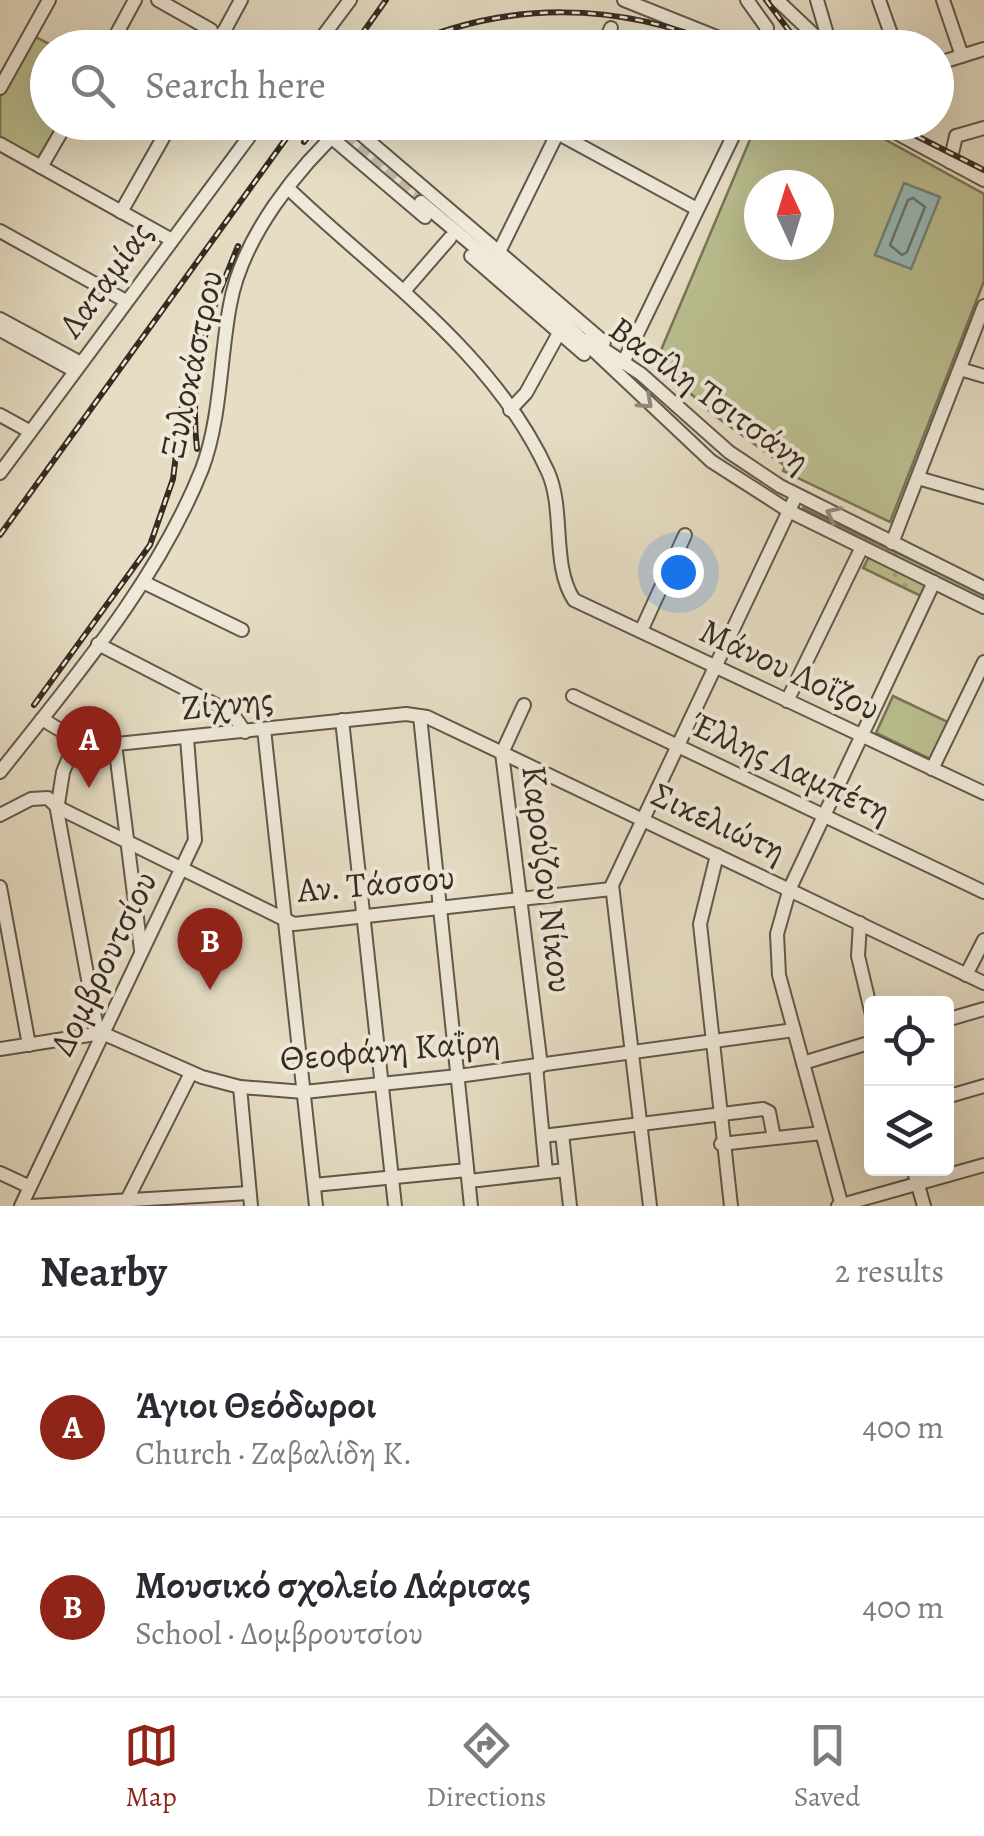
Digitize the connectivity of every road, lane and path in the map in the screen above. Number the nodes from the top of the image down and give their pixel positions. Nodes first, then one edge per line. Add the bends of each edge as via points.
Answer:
1 (49, 0) edge
2 (135, 0) edge
3 (158, 0) edge
4 (241, 0) edge
5 (350, 0) edge
6 (624, 0) edge
7 (747, 0) edge
8 (777, 0) edge
9 (817, 0) edge
10 (880, 0) edge
11 (943, 0) edge
12 (32, 30) edge
13 (119, 30) edge
14 (214, 30) edge
15 (217, 30) edge
16 (328, 30) edge
17 (699, 30) edge
18 (766, 30) edge
19 (810, 30) edge
20 (825, 30) edge
21 (890, 30) edge
22 (953, 30) edge
23 (954, 32) edge
24 (30, 34) edge
25 (984, 49) edge
26 (962, 56) junction
27 (954, 58) edge
28 (0, 88) edge
29 (984, 128) edge
30 (56, 140) edge
31 (162, 140) edge
32 (246, 140) edge
33 (330, 140) edge
34 (334, 140) edge
35 (368, 140) edge
36 (554, 140) edge
37 (580, 140) edge
38 (731, 140) edge
39 (909, 140) edge
40 (0, 144) edge
41 (950, 162) junction
42 (41, 168) junction
43 (984, 180) edge
44 (290, 190) junction
45 (422, 202) tunnel mouth
46 (697, 209) junction
47 (121, 212) junction
48 (0, 231) edge
49 (450, 238) junction
50 (170, 239) junction
51 (499, 252) junction
52 (404, 290) junction
53 (124, 300) junction
54 (984, 306) edge
55 (0, 319) edge
56 (0, 330) edge
57 (558, 333) junction
58 (620, 364) junction
59 (78, 367) junction
60 (960, 370) junction
61 (984, 376) edge
62 (510, 410) junction
63 (0, 415) edge
64 (29, 431) junction
65 (0, 472) edge
66 (918, 478) junction
67 (796, 496) junction
68 (984, 497) edge
69 (788, 512) junction
70 (686, 535) dead end
71 (892, 543) junction
72 (862, 546) junction
73 (143, 582) junction
74 (934, 582) junction
75 (984, 588) edge
76 (984, 606) edge
77 (242, 630) dead end
78 (641, 631) junction
79 (98, 644) junction
80 (984, 662) edge
81 (714, 667) junction
82 (573, 696) dead end
83 (787, 701) junction
84 (524, 704) dead end
85 (424, 716) junction
86 (42, 719) junction
87 (342, 720) junction
88 (264, 730) junction
89 (245, 732) junction
90 (860, 736) junction
91 (188, 738) junction
92 (75, 743) junction
93 (115, 744) junction
94 (677, 746) junction
95 (502, 754) junction
96 (932, 769) junction
97 (0, 772) edge
98 (984, 793) edge
99 (57, 807) junction
100 (0, 815) edge
101 (823, 816) junction
102 (642, 819) junction
103 (126, 839) junction
104 (717, 855) junction
105 (182, 868) junction
106 (0, 887) edge
107 (790, 888) junction
108 (612, 889) junction
109 (984, 892) edge
110 (521, 899) junction
111 (440, 908) junction
112 (365, 916) junction
113 (285, 922) junction
114 (860, 922) junction
115 (984, 940) edge
116 (142, 952) junction
117 (966, 975) junction
118 (984, 984) edge
119 (867, 996) edge
120 (984, 1009) edge
121 (954, 1018) edge
122 (794, 1030) junction
123 (100, 1034) junction
124 (711, 1042) junction
125 (864, 1044) edge
126 (30, 1045) junction
127 (0, 1049) edge
128 (632, 1053) junction
129 (803, 1063) junction
130 (538, 1066) junction
131 (190, 1073) junction
132 (458, 1076) junction
133 (383, 1084) junction
134 (984, 1086) edge
135 (240, 1087) junction
136 (304, 1092) junction
137 (954, 1095) edge
138 (718, 1114) junction
139 (640, 1124) junction
140 (822, 1133) junction
141 (562, 1134) junction
142 (543, 1136) junction
143 (774, 1138) junction
144 (722, 1144) junction
145 (984, 1165) edge
146 (566, 1170) junction
147 (546, 1172) junction
148 (0, 1173) edge
149 (468, 1175) junction
150 (916, 1176) edge
151 (392, 1177) junction
152 (918, 1184) junction
153 (314, 1185) junction
154 (30, 1187) junction
155 (127, 1200) junction
156 (250, 1200) edge
157 (22, 1206) edge
158 (31, 1206) edge
159 (316, 1206) edge
160 (396, 1206) edge
161 (471, 1206) edge
162 (570, 1206) edge
163 (650, 1206) edge
164 (731, 1206) edge
165 (840, 1206) edge
166 (924, 1206) edge

1 - 12 street
2 - 13 street
3 - 14 street
4 - 15 street
5 - 16 street
6 - 17 street
7 - 18 street
8 - 19 street
9 - 20 street
10 - 21 street
11 - 22 street
23 - 26 street
24 - 28 street
25 - 26 street
26 - 27 street
29 - 41 street via 956,136
30 - 42 street
31 - 47 street
32 - 50 street, Λαταμίας
33 - 44 street, Ξυλοκάστρου
34 - 49 street
35 - 51 street, Βασίλη Τσιτσάνη
36 - 51 street
37 - 46 street
38 - 46 street
39 - 41 street
40 - 42 street
41 - 43 street
42 - 47 street
44 - 52 street
44 - 73 street, Ξυλοκάστρου via 239,271 204,464
45 - 58 street, Βασίλη Τσιτσάνη
46 - 58 street
47 - 50 street
48 - 53 street
49 - 52 street
49 - 57 street
50 - 53 street, Λαταμίας
51 - 58 street, Βασίλη Τσιτσάνη
52 - 62 street
53 - 59 street, Λαταμίας
54 - 60 street
55 - 59 street
56 - 59 street
57 - 58 street via 596,364
57 - 62 street
58 - 67 street, Βασίλη Τσιτσάνη via 641,374 728,452
58 -> 69 street, Βασίλη Τσιτσάνη via 710,460
59 - 64 street, Λαταμίας
60 - 61 street
60 - 66 street
62 - 78 street, Μάνου Λοΐζου via 550,475 571,596
63 - 64 street
64 - 65 street, Λαταμίας
66 - 68 street
66 - 71 street
67 - 69 street
71 -> 67 street, Βασίλη Τσιτσάνη
69 - 72 street, Βασίλη Τσιτσάνη
69 - 81 street
70 - 78 street
71 - 75 street, Βασίλη Τσιτσάνη
72 - 74 street, Βασίλη Τσιτσάνη
72 - 83 street
73 - 77 street
73 - 79 street, Ξυλοκάστρου
74 - 76 street, Βασίλη Τσιτσάνη
74 - 90 street
78 - 81 street, Μάνου Λοΐζου
79 - 86 street, Ξυλοκάστρου
79 - 89 street via 232,713
80 - 96 street
81 - 83 street, Μάνου Λοΐζου
81 - 94 street
82 - 94 street, Έλλης Λαμπέτη
83 - 90 street, Μάνου Λοΐζου
84 - 95 street, Καρούζου Νίκου
85 - 87 street, Ζίχνης
85 - 95 street, Σικελιώτη
85 - 111 street
86 - 92 street
86 - 97 street, Ξυλοκάστρου
87 - 88 street, Ζίχνης
87 - 112 street
88 - 89 street, Ζίχνης
88 - 113 street
89 - 91 street, Ζίχνης
90 - 96 street, Μάνου Λοΐζου
90 - 101 street
91 - 93 street, Ζίχνης
91 - 105 street, Δομβρουτσίου via 197,833
92 - 93 street, Ζίχνης
92 - 99 street
93 - 103 street
94 - 101 street, Έλλης Λαμπέτη
94 - 102 street
95 - 102 street, Σικελιώτη
95 - 110 street, Καρούζου Νίκου
96 - 98 street, Μάνου Λοΐζου
99 - 100 street, Αν. Τάσσου via 37,798
99 - 103 street, Αν. Τάσσου
99 - 123 street
101 - 107 street
101 - 109 street, Έλλης Λαμπέτη
102 - 104 street, Σικελιώτη
102 - 108 street
103 - 105 street, Αν. Τάσσου
103 - 116 street
104 - 107 street, Σικελιώτη
104 - 124 street via 700,924
105 - 113 street, Αν. Τάσσου
105 - 116 street, Δομβρουτσίου
106 - 126 street
107 - 114 street, Σικελιώτη
107 - 122 street via 777,942
108 - 110 street, Αν. Τάσσου
108 - 128 street
110 - 111 street, Αν. Τάσσου
110 - 130 street, Καρούζου Νίκου
111 - 112 street, Αν. Τάσσου
111 - 132 street
112 - 113 street, Αν. Τάσσου
112 - 133 street
113 - 136 street
114 - 117 street, Σικελιώτη
114 - 119 street via 858,956
115 - 117 street
116 - 123 street, Δομβρουτσίου
117 - 118 street, Σικελιώτη
120 - 121 street
122 - 124 street, Θεοφάνη Καΐρη
122 - 129 street
123 - 126 street
123 - 131 street, Θεοφάνη Καΐρη
123 - 154 street, Δομβρουτσίου
124 - 128 street, Θεοφάνη Καΐρη
124 - 138 street
125 - 129 street
126 - 127 street
128 - 130 street, Θεοφάνη Καΐρη
128 - 139 street
129 - 140 street
130 - 132 street, Θεοφάνη Καΐρη
130 - 142 street, Καρούζου Νίκου
131 - 135 street, Θεοφάνη Καΐρη
131 - 155 street
132 - 133 street, Θεοφάνη Καΐρη
132 - 149 street
133 - 136 street, Θεοφάνη Καΐρη
133 - 151 street
134 - 137 street
135 - 136 street, Θεοφάνη Καΐρη
135 - 156 street
136 - 153 street
138 - 139 street
138 - 143 street via 767,1110
138 - 144 street
139 - 141 street
139 - 163 street
140 - 143 street
140 - 165 street
141 - 142 street
141 - 146 street
142 - 147 street, Καρούζου Νίκου
143 - 144 street
144 - 164 street
145 - 152 street
146 - 147 street
146 - 162 street
147 - 149 street
148 - 154 street
149 - 151 street
149 - 161 street
150 - 152 street
151 - 153 street
151 - 160 street
152 - 165 street
152 - 166 street
153 - 159 street
154 - 157 street, Δομβρουτσίου
155 - 156 street
155 - 158 street

